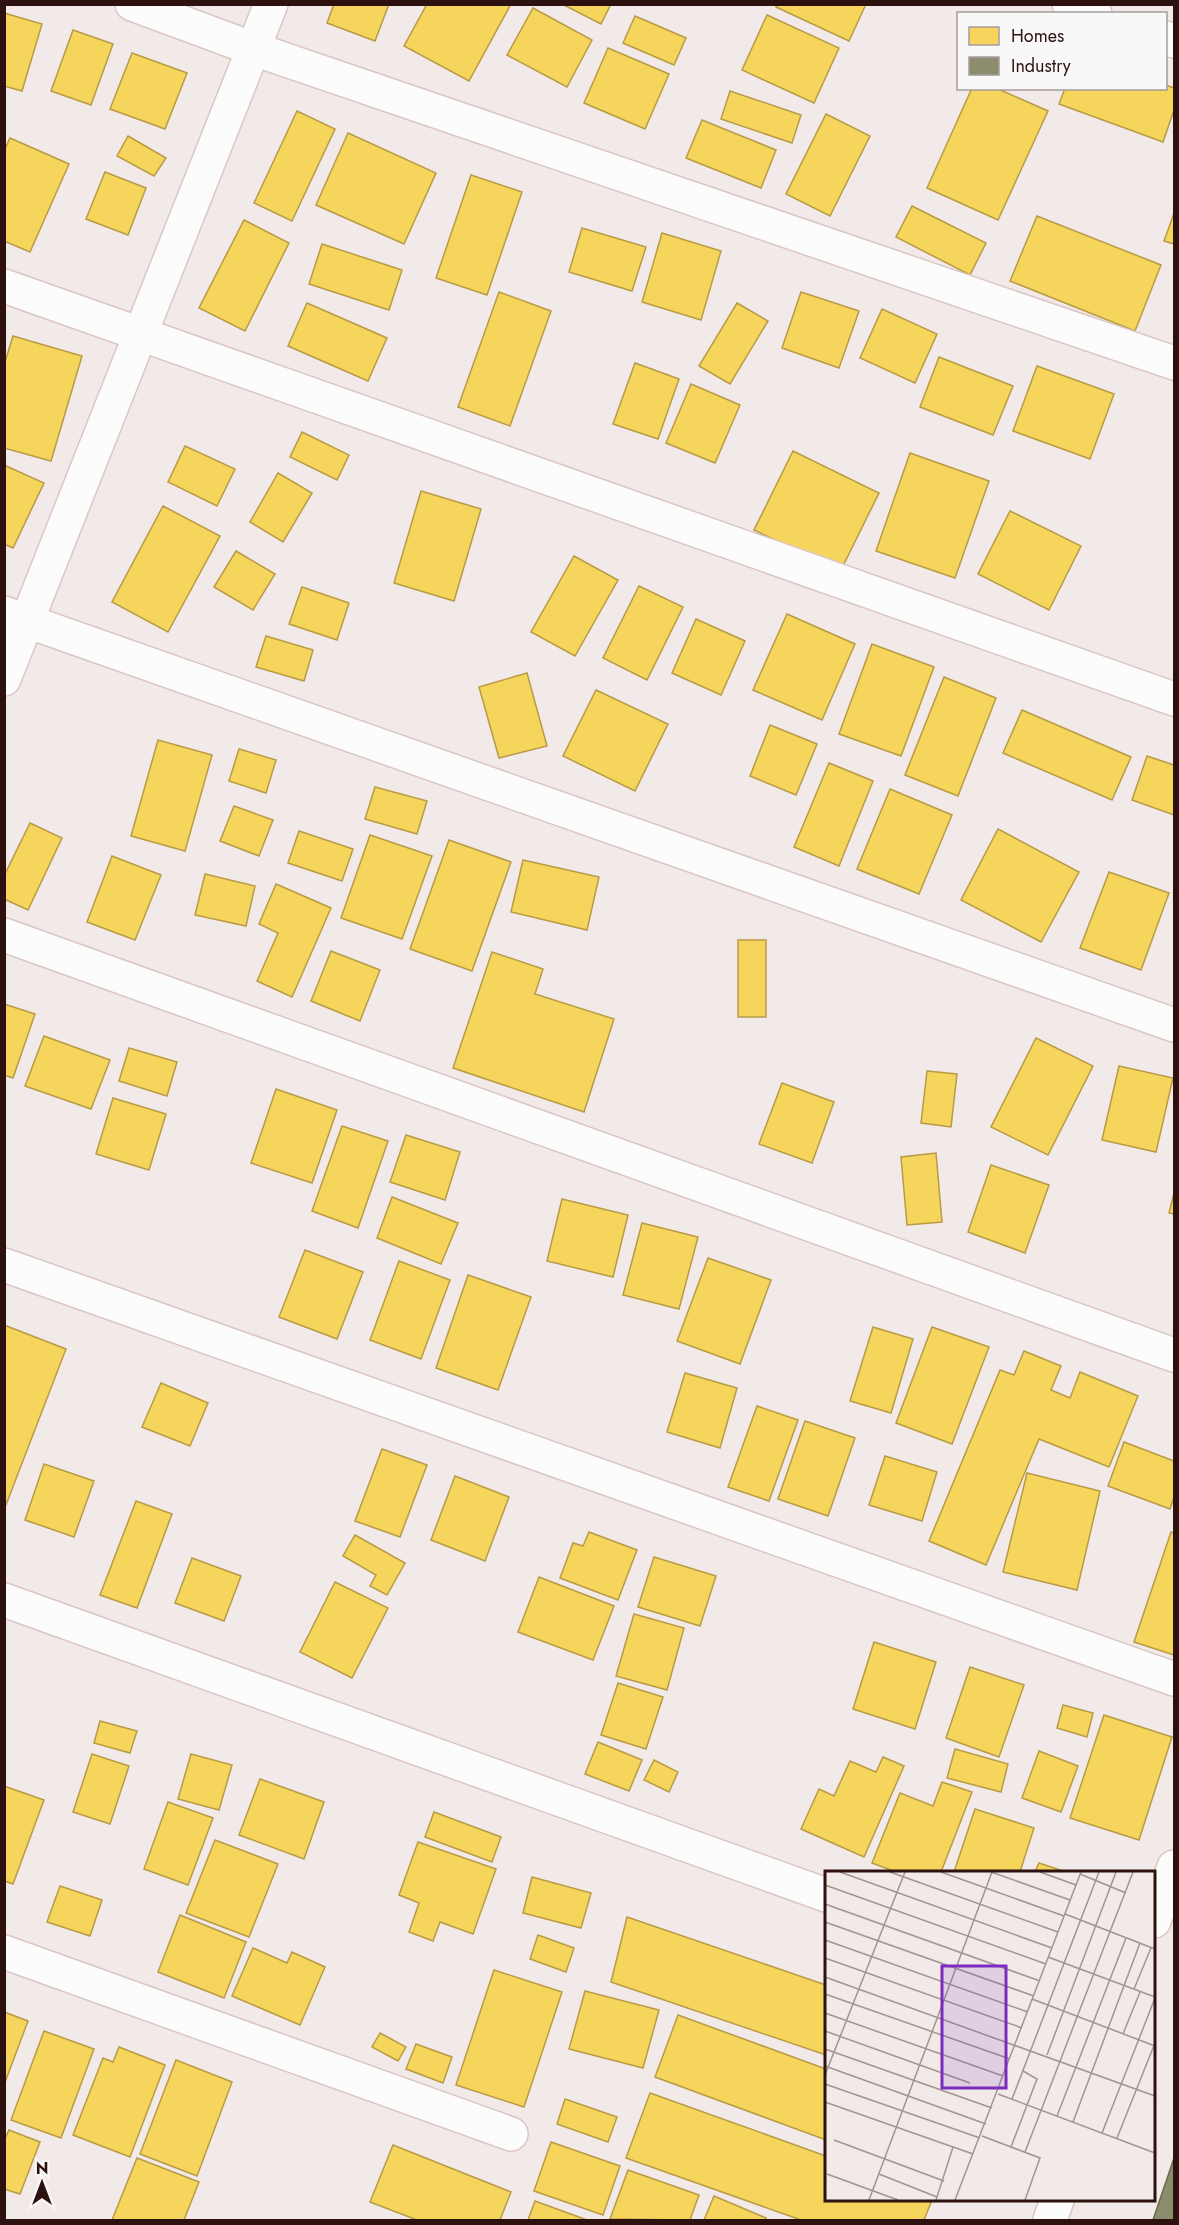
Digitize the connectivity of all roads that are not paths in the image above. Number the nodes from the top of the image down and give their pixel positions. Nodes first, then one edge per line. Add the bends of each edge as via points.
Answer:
1 (132, 4) edge
2 (271, 4) edge
3 (1069, 4) edge
4 (1090, 12) edge
5 (254, 49) junction
6 (4, 286) edge
7 (139, 335) junction
8 (1174, 363) edge
9 (15, 617) edge
10 (4, 679) edge
11 (1174, 699) edge
12 (4, 935) edge
13 (1174, 1025) edge
14 (4, 1265) edge
15 (1174, 1355) edge
16 (4, 1600) edge
17 (1174, 1679) edge
18 (1174, 1867) edge
19 (825, 1895) edge
20 (1155, 1918) edge
21 (4, 1952) edge
22 (511, 2134) dead end
23 (1056, 2201) edge
24 (1050, 2220) edge

1 - 5 street
2 - 5 street
3 - 4 street
5 - 7 street
5 - 8 street
6 - 7 street
7 - 9 street
7 - 11 street
9 - 10 street
9 - 13 street
12 - 15 street
14 - 17 street
16 - 19 street
18 - 20 street
21 - 22 street
23 - 24 street

